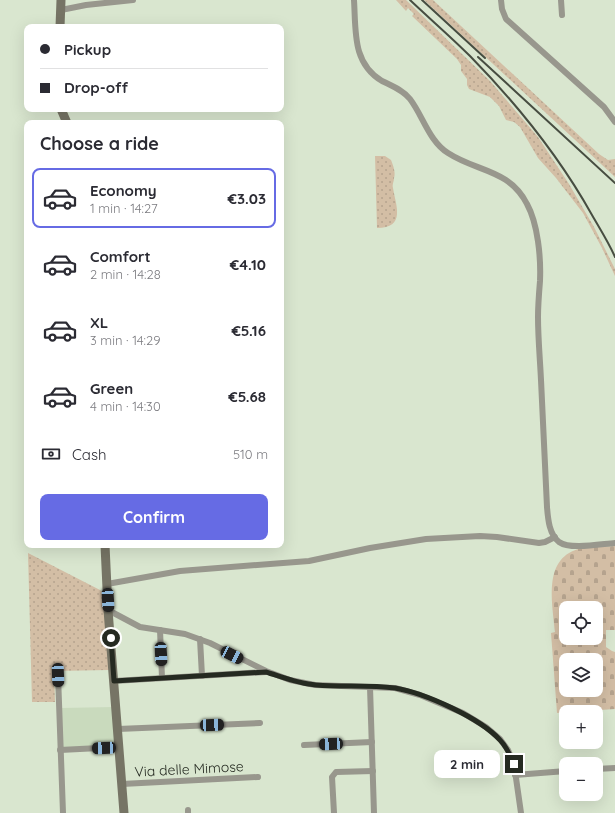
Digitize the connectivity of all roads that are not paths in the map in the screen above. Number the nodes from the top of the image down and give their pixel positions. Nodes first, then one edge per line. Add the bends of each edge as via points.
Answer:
1 (61, 0) edge
2 (133, 0) edge
3 (354, 0) edge
4 (501, 0) edge
5 (561, 0) edge
6 (61, 10) junction
7 (562, 16) dead end
8 (60, 24) edge
9 (615, 122) edge
10 (555, 537) junction
11 (615, 543) edge
12 (105, 548) edge
13 (107, 584) junction
14 (108, 610) junction
15 (160, 630) junction
16 (200, 639) junction
17 (266, 672) junction
18 (58, 675) dead end
19 (202, 676) junction
20 (162, 678) junction
21 (114, 681) junction
22 (370, 687) junction
23 (260, 723) dead end
24 (118, 729) junction
25 (372, 742) junction
26 (304, 745) dead end
27 (119, 748) junction
28 (60, 750) junction
29 (615, 768) edge
30 (603, 769) edge
31 (373, 771) junction
32 (559, 772) edge
33 (516, 775) junction
34 (258, 777) dead end
35 (122, 784) junction
36 (62, 813) edge
37 (124, 813) edge
38 (334, 813) edge
39 (374, 813) edge
40 (521, 813) edge

1 - 6 street
2 - 6 street
3 - 10 street via 358,47 360,57 368,70 407,96 431,134 446,152 507,180 528,205 536,231 540,260 538,317 547,507 549,524
4 - 9 street via 506,19 604,107
5 - 7 street
6 - 8 street
10 - 11 street via 563,544 576,546
10 - 13 street via 545,542 480,536 426,539 309,561 201,568
12 - 13 street
13 - 14 street
14 - 15 street via 140,627
14 - 21 street
15 - 16 street
15 - 20 street
16 - 17 street
16 - 19 street
17 - 19 street
17 - 22 street via 315,685
18 - 28 street
19 - 20 street
20 - 21 street
21 - 24 street
22 - 25 street
22 - 33 street via 395,688 420,695 463,713 500,739 508,750
23 - 24 street
24 - 27 street
25 - 26 street
25 - 31 street
27 - 28 street
27 - 35 street
28 - 36 street
29 - 30 street
31 - 38 street via 336,772 332,777
31 - 39 street
32 - 33 street
33 - 40 street
34 - 35 street, Via delle Mimose
35 - 37 street

